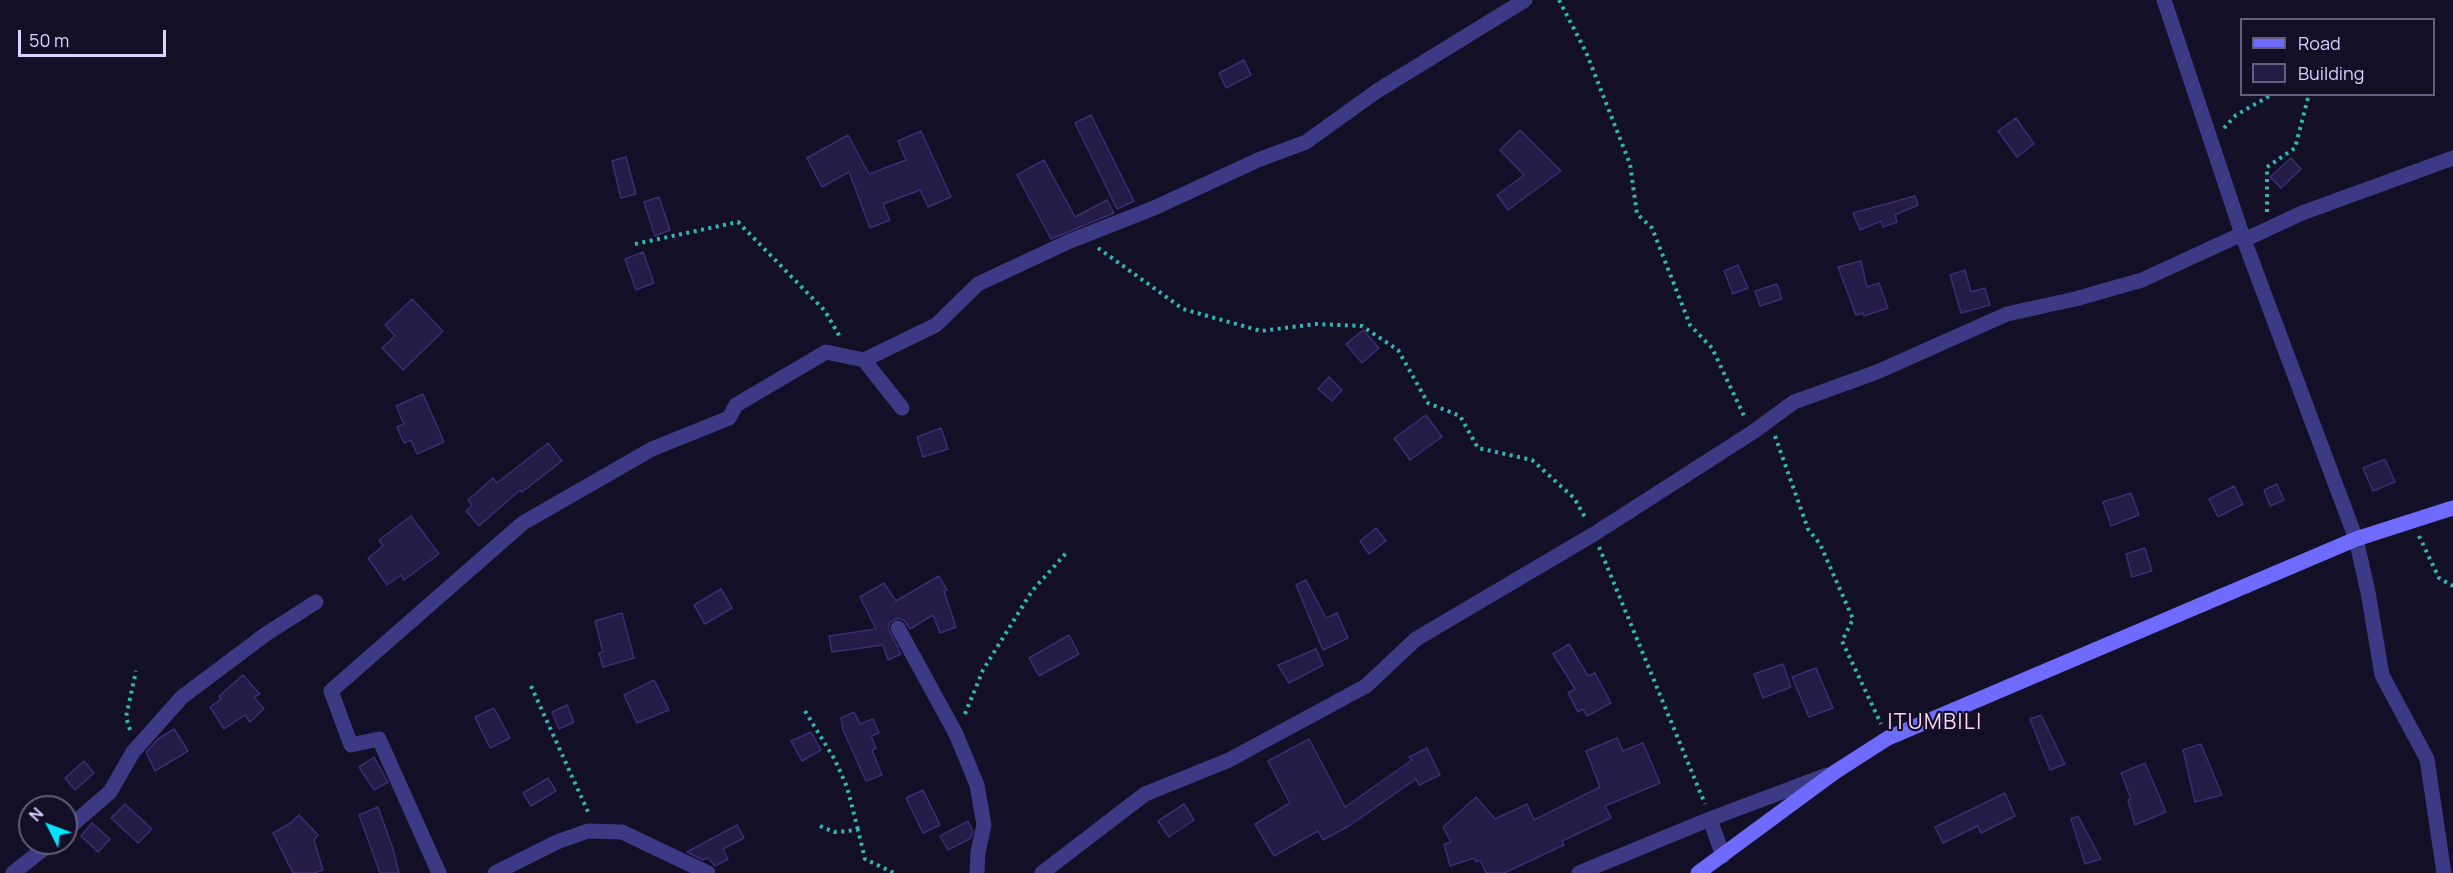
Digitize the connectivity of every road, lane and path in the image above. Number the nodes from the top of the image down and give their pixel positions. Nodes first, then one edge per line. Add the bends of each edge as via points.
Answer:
1 (1525, 0) edge
2 (1559, 0) edge
3 (2164, 0) edge
4 (2269, 96) edge
5 (2308, 96) edge
6 (2212, 142) junction
7 (2453, 158) edge
8 (2266, 230) junction
9 (1082, 237) junction
10 (2243, 237) junction
11 (635, 244) dead end
12 (1354, 325) dead end
13 (858, 359) junction
14 (902, 408) dead end
15 (1769, 420) junction
16 (1753, 432) junction
17 (2453, 508) edge
18 (2412, 521) junction
19 (2356, 539) junction
20 (1068, 551) dead end
21 (2453, 586) edge
22 (316, 602) dead end
23 (898, 628) dead end
24 (136, 671) dead end
25 (531, 686) dead end
26 (806, 711) dead end
27 (956, 734) junction
28 (1888, 738) junction
29 (136, 748) junction
30 (1835, 772) junction
31 (1710, 819) junction
32 (78, 820) edge
33 (820, 826) dead end
34 (858, 830) junction
35 (597, 831) junction
36 (36, 855) edge
37 (1723, 856) junction
38 (13, 873) edge
39 (440, 873) edge
40 (495, 873) edge
41 (708, 873) edge
42 (894, 873) edge
43 (977, 873) edge
44 (1042, 873) edge
45 (1579, 873) edge
46 (1698, 873) edge
47 (2444, 873) edge

1 - 9 street via 1377,91 1306,142
2 - 16 path via 1586,52 1630,164 1637,213 1652,228 1690,325 1712,348
3 - 6 street
4 - 6 path via 2236,115
5 - 8 path via 2295,148 2267,167
6 - 10 street
7 - 8 street via 2301,213
8 - 10 street
9 - 12 path via 1183,309 1261,331 1317,324
9 - 13 street via 978,284 936,325
10 - 15 street via 2142,280 2007,314 1877,372 1794,402
10 - 19 street
11 - 13 path via 738,222 825,311
13 - 14 street
13 - 39 street via 826,352 736,405 729,418 652,449 523,523 331,691 351,746 379,739
15 - 16 street
15 - 28 path via 1808,529 1820,544 1853,619 1842,641
16 - 44 street via 1594,534 1416,639 1366,686 1229,760 1145,794
17 - 18 main road
18 - 19 main road
18 - 21 path via 2439,578
19 - 28 main road
19 - 47 street via 2382,675 2427,759
20 - 27 path via 1032,591 983,670
22 - 29 street via 182,697
23 - 27 street
24 - 29 path via 126,717
25 - 35 path
26 - 34 path via 847,787
27 - 43 street via 977,785 984,825
28 - 30 main road
29 - 32 street via 110,792
30 - 31 street
30 - 37 main road
31 - 37 street
31 - 45 street
33 - 34 path via 834,832
34 - 42 path via 865,859
35 - 40 street via 557,842
35 - 41 street via 622,832
36 - 38 street
37 - 46 main road

